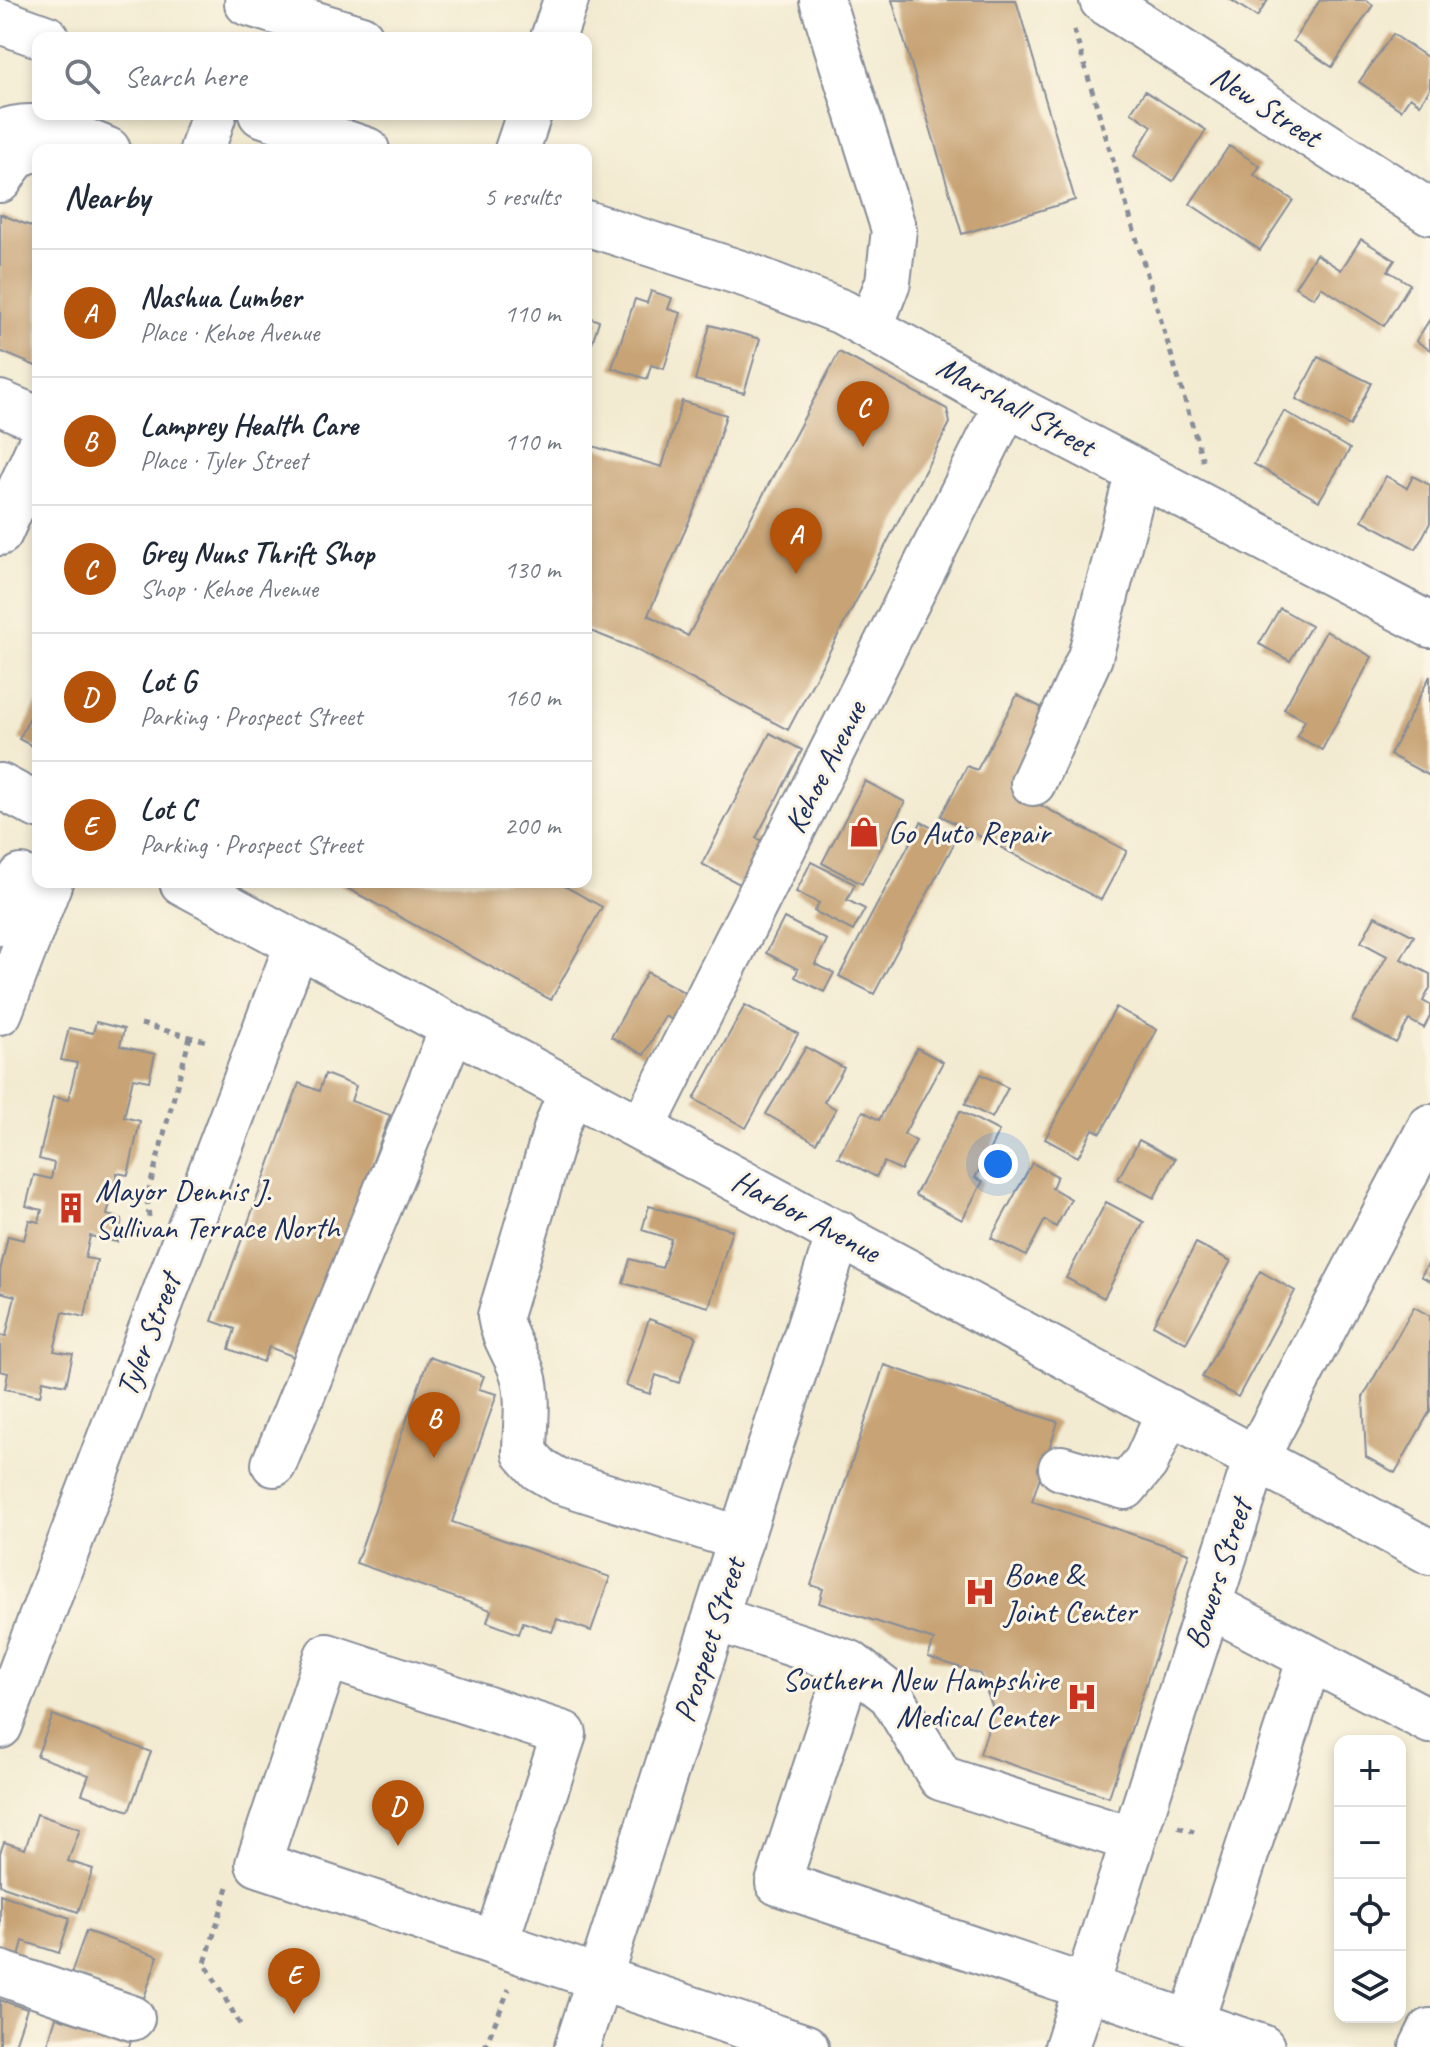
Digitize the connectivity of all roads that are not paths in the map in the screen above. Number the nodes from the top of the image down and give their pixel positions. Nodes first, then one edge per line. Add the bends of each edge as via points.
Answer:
1 (566, 0) edge
2 (822, 0) edge
3 (1086, 9) edge
4 (244, 14) edge
5 (0, 21) edge
6 (332, 32) edge
7 (555, 32) edge
8 (32, 33) edge
9 (212, 120) edge
10 (279, 120) edge
11 (527, 120) edge
12 (0, 133) edge
13 (91, 144) edge
14 (204, 144) edge
15 (349, 144) edge
16 (519, 144) edge
17 (32, 148) edge
18 (0, 180) edge
19 (1430, 212) edge
20 (592, 225) edge
21 (871, 326) junction
22 (0, 403) edge
23 (1007, 404) junction
24 (32, 416) edge
25 (32, 462) edge
26 (1138, 472) junction
27 (0, 533) edge
28 (1430, 625) edge
29 (1033, 783) dead end
30 (0, 786) edge
31 (32, 803) edge
32 (27, 874) edge
33 (193, 888) edge
34 (0, 923) edge
35 (297, 945) junction
36 (0, 1012) edge
37 (453, 1027) junction
38 (571, 1091) junction
39 (1430, 1127) edge
40 (642, 1129) junction
41 (839, 1233) junction
42 (1169, 1411) junction
43 (1256, 1458) junction
44 (274, 1464) dead end
45 (1061, 1468) dead end
46 (741, 1539) junction
47 (1430, 1552) edge
48 (1209, 1605) junction
49 (717, 1619) junction
50 (1310, 1658) junction
51 (850, 1663) junction
52 (1430, 1721) edge
53 (0, 1726) edge
54 (1133, 1840) junction
55 (510, 1946) junction
56 (0, 1973) edge
57 (600, 1975) junction
58 (1086, 1987) junction
59 (132, 2018) dead end
60 (1191, 2023) junction
61 (1430, 2031) edge
62 (577, 2047) edge
63 (806, 2047) edge
64 (1067, 2047) edge
65 (1262, 2047) edge
66 (1422, 2047) edge

1 - 7 street
2 - 21 street via 894,230 888,282
3 - 19 street, New Street
4 - 6 street
5 - 8 street
9 - 14 street
10 - 15 street
11 - 16 street
12 - 13 street via 41,126
17 - 18 street via 13,159
20 - 21 street, Marshall Street via 785,288
21 - 23 street, Marshall Street
22 - 24 street
23 - 26 street, Marshall Street
23 - 40 street, Kehoe Avenue
25 - 27 street
26 - 28 street, Marshall Street
26 - 29 street via 1090,657
30 - 31 street
32 - 34 street
32 - 36 street
33 - 35 street, Harbor Avenue
35 - 37 street, Harbor Avenue
35 - 53 street, Tyler Street
37 - 38 street, Harbor Avenue
37 - 44 street
38 - 40 street, Harbor Avenue
38 - 46 street via 500,1316 502,1334 523,1374 525,1453 559,1481
39 - 43 street, Bowers Street
40 - 41 street, Harbor Avenue
41 - 42 street, Harbor Avenue
41 - 46 street, Prospect Street
42 - 43 street, Harbor Avenue
42 - 45 street via 1146,1462 1125,1487
43 - 47 street, Harbor Avenue
43 - 48 street, Bowers Street
46 - 49 street, Prospect Street
48 - 50 street
48 - 54 street, Bowers Street
49 - 51 street
49 - 57 street, Prospect Street
50 - 52 street
50 - 60 street
51 - 54 street via 891,1695 941,1778
51 - 58 street via 778,1883
54 - 58 street, Bowers Street
55 - 55 street via 258,1864 327,1656 564,1734
55 - 57 street
56 - 59 street
57 - 62 street, Prospect Street
57 - 63 street
58 - 60 street
58 - 64 street, Bowers Street
60 - 65 street
61 - 66 street

